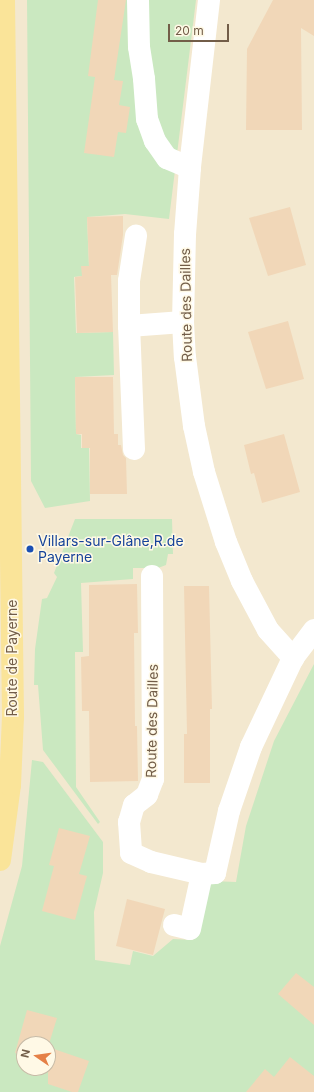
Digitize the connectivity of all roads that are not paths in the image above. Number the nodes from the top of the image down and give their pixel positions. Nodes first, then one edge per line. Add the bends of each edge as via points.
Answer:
1 (4, 0) edge
2 (138, 0) edge
3 (209, 0) edge
4 (190, 168) junction
5 (136, 236) dead end
6 (183, 322) junction
7 (129, 326) junction
8 (134, 449) dead end
9 (152, 576) dead end
10 (314, 630) edge
11 (293, 658) junction
12 (0, 860) edge
13 (202, 874) junction
14 (174, 925) dead end

1 - 12 main road, Route de Payerne via 13,717 8,804
2 - 4 street via 139,47 147,118 155,141 167,158
3 - 4 street, Route des Dailles
4 - 6 street, Route des Dailles
5 - 7 street via 129,281
6 - 7 street
6 - 11 street, Route des Dailles via 194,426 204,472 226,542 242,581 268,630
7 - 8 street
9 - 13 street, Route des Dailles via 153,779 147,795 134,805 130,813 128,822 131,852 151,862
10 - 11 street
11 - 13 street via 251,746 229,812 215,873
13 - 14 street via 190,929

